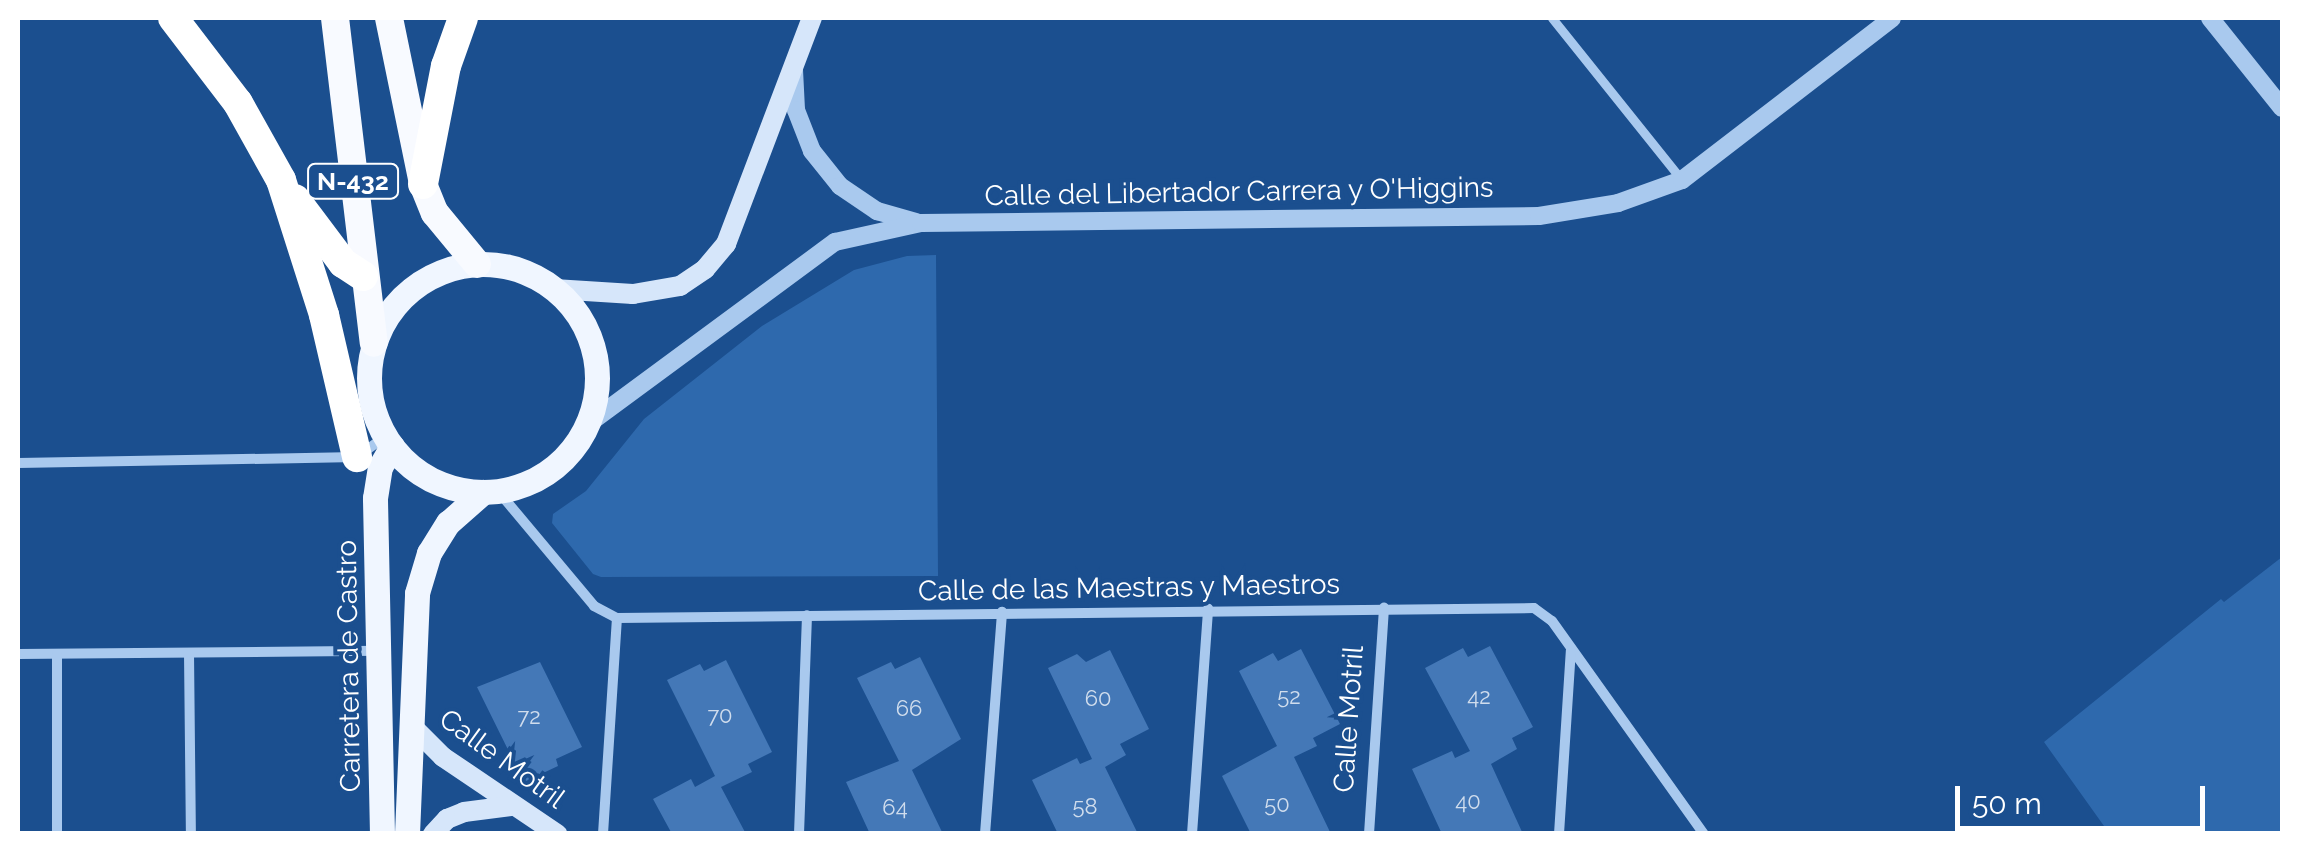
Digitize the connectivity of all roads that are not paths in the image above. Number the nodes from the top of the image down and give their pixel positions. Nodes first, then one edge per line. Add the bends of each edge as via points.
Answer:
1 (172, 18) edge
2 (335, 18) edge
3 (389, 18) edge
4 (463, 18) edge
5 (812, 18) edge
6 (1552, 18) edge
7 (1892, 18) edge
8 (2210, 18) edge
9 (794, 65) junction
10 (2282, 108) edge
11 (281, 180) junction
12 (1682, 180) junction
13 (422, 184) junction
14 (921, 223) junction
15 (477, 264) junction
16 (363, 276) junction
17 (554, 289) junction
18 (374, 343) junction
19 (588, 424) junction
20 (388, 442) junction
21 (357, 457) junction
22 (18, 463) edge
23 (490, 492) junction
24 (375, 498) junction
25 (1384, 607) junction
26 (1208, 609) junction
27 (1002, 612) junction
28 (807, 615) junction
29 (617, 618) junction
30 (1570, 650) junction
31 (380, 651) junction
32 (189, 653) junction
33 (18, 654) edge
34 (57, 654) junction
35 (414, 728) junction
36 (512, 806) junction
37 (57, 834) edge
38 (191, 834) edge
39 (382, 834) edge
40 (406, 834) edge
41 (434, 834) edge
42 (557, 834) edge
43 (602, 834) edge
44 (799, 834) edge
45 (985, 834) edge
46 (1192, 834) edge
47 (1370, 834) edge
48 (1559, 834) edge
49 (1704, 834) edge

1 - 11 highway via 238,104
2 - 16 highway, N-432
3 - 13 highway, N-432
4 - 13 highway
5 - 9 main road
6 - 12 street
7 - 12 street, Calle del Libertador Carrera y O'Higgins
8 - 10 street
9 - 14 street via 796,110 812,152 840,186 877,211
9 - 17 main road via 726,244 705,269 680,286 633,294
11 - 16 highway via 343,263
11 - 21 highway via 324,315
12 - 14 street, Calle del Libertador Carrera y O'Higgins via 1618,203 1539,216
13 - 15 highway, N-432 via 435,213
14 - 19 street, Calle del Libertador Carrera y O'Higgins via 836,242
15 - 17 main road via 517,270
15 - 18 main road via 413,288
16 - 18 highway, N-432
17 - 19 main road via 590,336 597,365
18 - 20 main road via 370,391
19 - 23 main road via 552,470
20 - 21 street
20 - 23 main road via 448,487
20 - 24 main road, Carretera de Castro
21 - 22 street
21 - 24 main road, Carretera de Castro
23 - 29 street via 594,606
23 - 35 main road, Carretera de Castro via 448,523 417,593
24 - 31 main road, Carretera de Castro
25 - 26 street, Calle de las Maestras y Maestros
25 - 30 street, Calle de las Maestras y Maestros via 1534,608 1552,621
25 - 47 street, Calle Motril
26 - 27 street, Calle de las Maestras y Maestros
26 - 46 street
27 - 28 street, Calle de las Maestras y Maestros
27 - 45 street
28 - 29 street, Calle de las Maestras y Maestros
28 - 44 street
29 - 43 street, Calle Motril
30 - 48 street
30 - 49 street, Calle de las Maestras y Maestros
31 - 32 street
31 - 39 main road, Carretera de Castro
32 - 34 street
32 - 38 street
33 - 34 street
34 - 37 street
35 - 36 main road, Calle Motril
35 - 40 main road, Carretera de Castro
36 - 41 main road via 464,812
36 - 42 main road, Calle Motril

